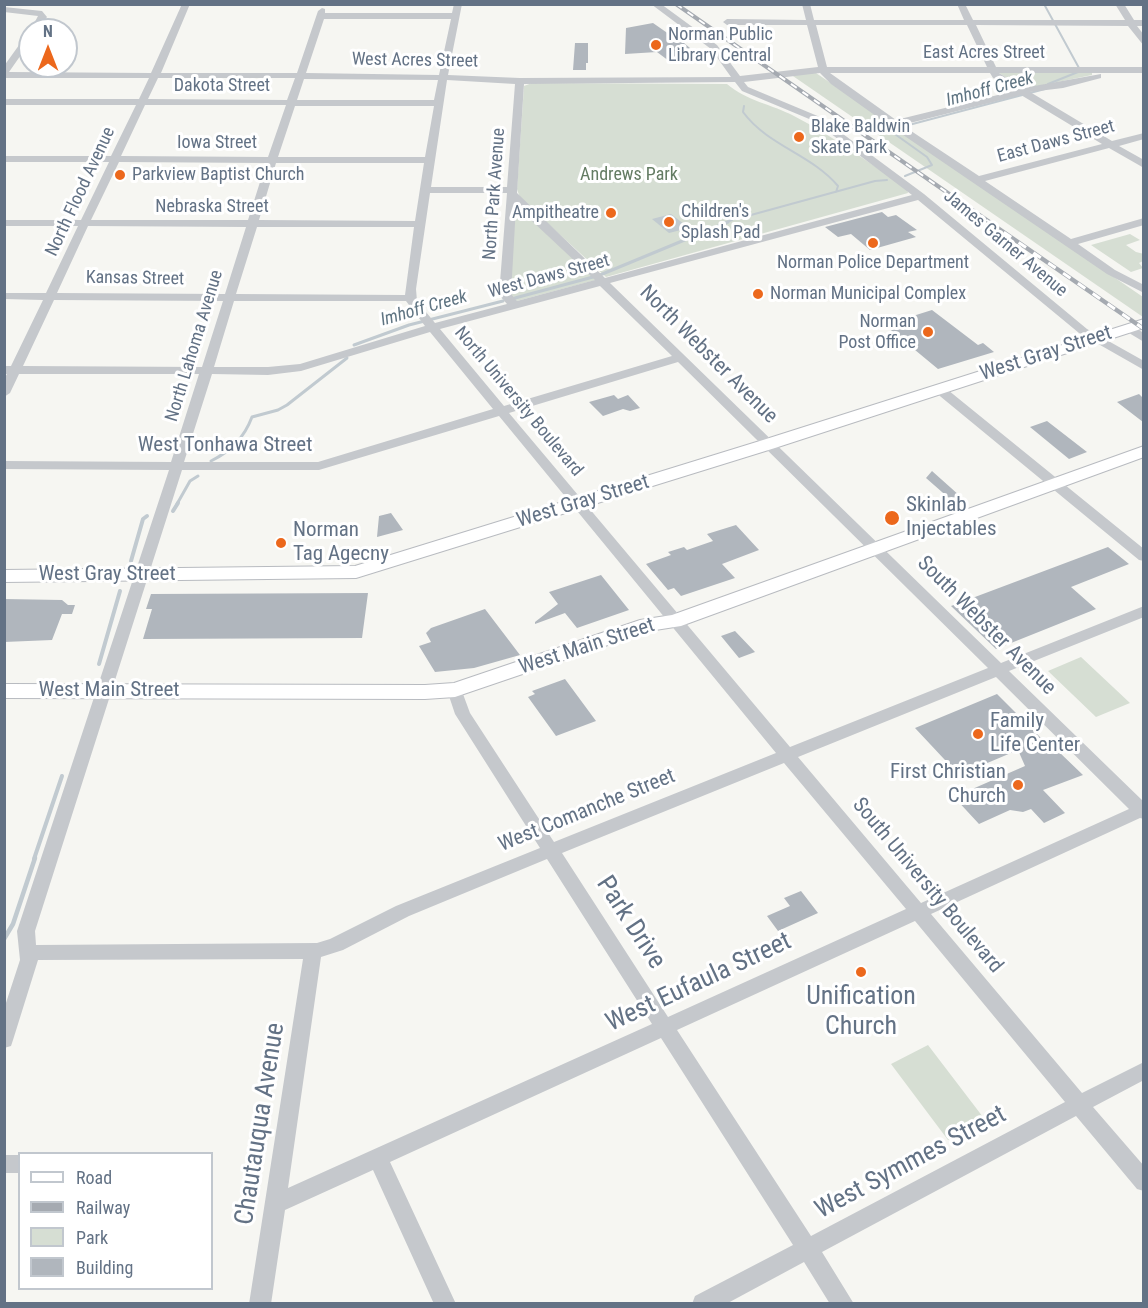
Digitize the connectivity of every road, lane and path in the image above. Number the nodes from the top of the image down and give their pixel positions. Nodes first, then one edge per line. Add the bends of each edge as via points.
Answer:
1 (186, 4) edge
2 (458, 4) edge
3 (644, 4) edge
4 (655, 4) edge
5 (806, 4) edge
6 (961, 4) edge
7 (1119, 4) edge
8 (4, 9) edge
9 (457, 16) junction
10 (42, 18) edge
11 (727, 22) dead end
12 (810, 22) junction
13 (969, 22) junction
14 (1131, 23) junction
15 (1143, 23) edge
16 (1143, 43) edge
17 (18, 54) edge
18 (824, 69) junction
19 (991, 70) junction
20 (1105, 70) junction
21 (1143, 70) edge
22 (4, 74) edge
23 (155, 75) junction
24 (300, 75) junction
25 (443, 76) junction
26 (732, 80) junction
27 (520, 81) junction
28 (1026, 95) junction
29 (4, 102) edge
30 (141, 102) junction
31 (291, 103) junction
32 (439, 103) junction
33 (894, 124) junction
34 (1143, 135) edge
35 (1110, 145) junction
36 (4, 159) edge
37 (115, 159) junction
38 (272, 160) junction
39 (429, 160) junction
40 (1143, 165) edge
41 (977, 180) junction
42 (425, 190) junction
43 (512, 192) junction
44 (920, 196) junction
45 (1143, 221) edge
46 (4, 224) edge
47 (86, 224) junction
48 (251, 224) junction
49 (420, 224) junction
50 (1070, 243) junction
51 (603, 281) junction
52 (1143, 290) edge
53 (4, 296) edge
54 (50, 296) junction
55 (229, 298) junction
56 (409, 298) junction
57 (514, 305) junction
58 (429, 323) junction
59 (1136, 325) edge
60 (1094, 338) junction
61 (1143, 339) edge
62 (681, 357) junction
63 (1143, 366) edge
64 (10, 370) edge
65 (205, 371) junction
66 (939, 389) junction
67 (4, 393) edge
68 (501, 410) junction
69 (769, 444) junction
70 (1143, 451) edge
71 (4, 465) edge
72 (176, 467) junction
73 (1054, 483) junction
74 (578, 504) junction
75 (874, 547) junction
76 (1143, 557) edge
77 (140, 575) junction
78 (4, 576) edge
79 (1143, 611) edge
80 (674, 621) junction
81 (997, 670) junction
82 (455, 690) junction
83 (4, 691) edge
84 (103, 691) junction
85 (786, 754) junction
86 (1143, 811) edge
87 (550, 850) junction
88 (917, 913) junction
89 (312, 952) junction
90 (30, 953) junction
91 (666, 1027) junction
92 (4, 1040) edge
93 (1143, 1070) edge
94 (1079, 1104) junction
95 (378, 1159) junction
96 (1143, 1182) edge
97 (276, 1204) junction
98 (807, 1249) junction
99 (260, 1304) edge
100 (445, 1304) edge
101 (703, 1304) edge
102 (843, 1304) edge

1 - 23 street, North Flood Avenue
2 - 9 street
3 - 26 street via 710,52
4 - 26 street via 714,47
5 - 12 street
6 - 13 street
7 - 14 street
8 - 10 street via 42,14
9 - 24 street, North Lahoma Avenue via 321,14
9 - 25 street
11 - 12 street
12 - 13 street
12 - 18 street
13 - 14 street
13 - 19 street
14 - 15 street
14 - 16 street
17 - 22 street
18 - 19 street, East Acres Street
18 - 26 street, West Acres Street
18 - 33 street via 834,82
19 - 20 street, East Acres Street
19 - 28 street
20 - 21 street, East Acres Street
20 - 28 street via 1098,75 1040,87
22 - 23 street, West Acres Street
23 - 24 street, West Acres Street
23 - 30 street, North Flood Avenue
24 - 25 street, West Acres Street
24 - 31 street, North Lahoma Avenue
25 - 27 street, West Acres Street
25 - 32 street
26 - 27 street, West Acres Street
26 - 44 street, James Garner Avenue via 743,94 792,113 847,144
27 - 43 street, North Park Avenue
28 - 33 street
28 - 35 street
29 - 30 street, Dakota Street
30 - 31 street, Dakota Street
30 - 37 street, North Flood Avenue
31 - 32 street, Dakota Street
31 - 38 street, North Lahoma Avenue
32 - 39 street
33 - 41 street
34 - 35 street, East Daws Street
35 - 40 street
35 - 41 street, East Daws Street
36 - 37 street, Iowa Street
37 - 38 street, Iowa Street
37 - 47 street, North Flood Avenue
38 - 39 street, Iowa Street
38 - 48 street, North Lahoma Avenue
39 - 42 street
41 - 50 street
42 - 43 street
42 - 49 street
43 - 51 street, North Webster Avenue
43 - 57 street, North Park Avenue via 505,296
44 - 51 street, West Daws Street
44 - 60 street, James Garner Avenue
45 - 50 street
46 - 47 street, Nebraska Street
47 - 48 street, Nebraska Street
47 - 54 street, North Flood Avenue
48 - 49 street, Nebraska Street
48 - 55 street, North Lahoma Avenue
49 - 56 street
50 - 52 street
51 - 57 street, West Daws Street
51 - 62 street, North Webster Avenue
53 - 54 street, Kansas Street
54 - 55 street, Kansas Street
54 - 64 street, North Flood Avenue
55 - 56 street, Kansas Street
55 - 65 street, North Lahoma Avenue
56 - 58 street, North University Boulevard
57 - 58 street, West Daws Street
58 - 65 street, West Daws Street via 293,369
58 - 68 street, North University Boulevard
59 - 60 main road, West Gray Street
59 - 61 street
60 - 63 street, James Garner Avenue
60 - 66 main road, West Gray Street
62 - 68 street, West Tonhawa Street
62 - 69 street, North Webster Avenue
64 - 65 street, West Daws Street
64 - 67 street, North Flood Avenue
65 - 72 street, North Lahoma Avenue
66 - 69 main road, West Gray Street
66 - 73 street
68 - 72 street, West Tonhawa Street via 319,466
68 - 74 street, North University Boulevard
69 - 74 main road, West Gray Street
69 - 75 street, North Webster Avenue
70 - 73 main road, West Main Street
71 - 72 street, West Tonhawa Street
72 - 77 street, North Lahoma Avenue
73 - 75 main road, West Main Street
73 - 76 street
74 - 77 main road, West Gray Street via 356,572
74 - 80 street, North University Boulevard
75 - 80 main road, West Main Street
75 - 81 street, South Webster Avenue
77 - 78 main road, West Gray Street
77 - 84 street, North Lahoma Avenue
79 - 81 street, West Comanche Street
80 - 82 main road, West Main Street via 647,625
80 - 85 street, South University Boulevard
81 - 85 street, West Comanche Street
81 - 86 street, South Webster Avenue
82 - 84 main road, West Main Street
82 - 87 street, Park Drive via 463,714
83 - 84 main road, West Main Street
84 - 90 street, North Lahoma Avenue via 26,931
85 - 87 street, West Comanche Street
85 - 88 street, South University Boulevard
86 - 88 street, West Eufaula Street
87 - 89 street, West Comanche Street via 384,919 338,945
87 - 91 street, Park Drive
88 - 91 street, West Eufaula Street
88 - 94 street, South University Boulevard
89 - 90 street, West Comanche Street
89 - 97 street, Chautauqua Avenue
90 - 92 street, North Lahoma Avenue
91 - 95 street, West Eufaula Street
91 - 98 street, Park Drive
93 - 94 street, West Symmes Street
94 - 96 street, South University Boulevard
94 - 98 street, West Symmes Street
95 - 97 street, West Eufaula Street
95 - 100 street
97 - 99 street, Chautauqua Avenue
98 - 101 street, West Symmes Street
98 - 102 street, Park Drive

